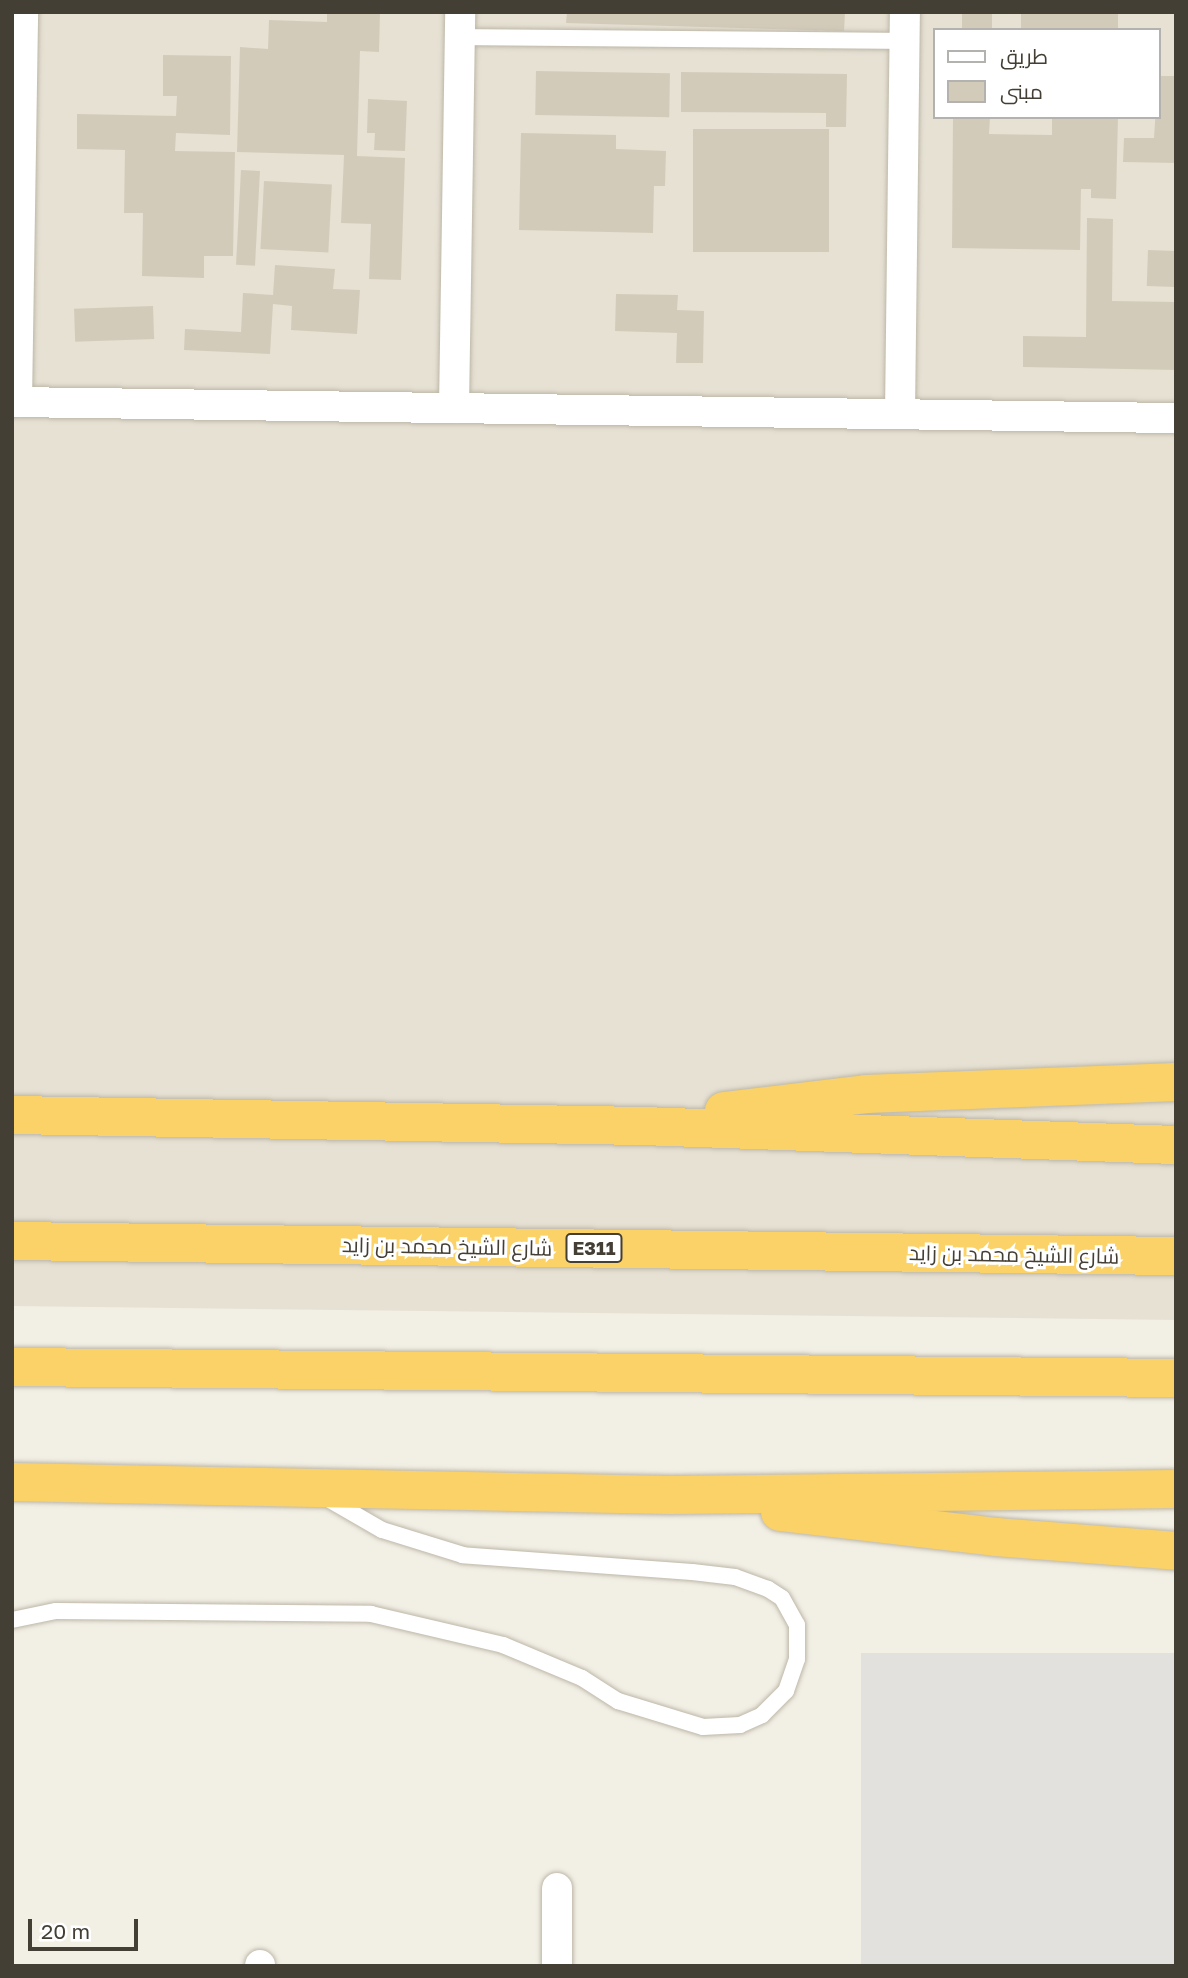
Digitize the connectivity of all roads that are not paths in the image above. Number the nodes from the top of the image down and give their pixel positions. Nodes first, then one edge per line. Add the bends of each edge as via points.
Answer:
1 (23, 12) edge
2 (460, 24) edge
3 (905, 27) edge
4 (15, 402) edge
5 (454, 408) junction
6 (900, 413) junction
7 (1176, 418) edge
8 (1176, 1082) edge
9 (12, 1115) edge
10 (642, 1126) junction
11 (1176, 1145) edge
12 (12, 1241) edge
13 (1176, 1256) edge
14 (12, 1367) edge
15 (1176, 1378) edge
16 (12, 1482) edge
17 (73, 1483) junction
18 (309, 1487) junction
19 (1176, 1489) edge
20 (671, 1495) junction
21 (12, 1501) edge
22 (1176, 1551) edge
23 (12, 1620) edge
24 (557, 1888) dead end
25 (557, 1966) edge

1 - 4 street
2 - 3 lane
2 - 5 street
3 - 6 street
4 - 5 street
5 - 6 street
6 - 7 street
8 - 10 highway via 866,1094
9 - 10 highway
10 - 11 highway
12 - 13 highway, شارع الشيخ محمد بن زايد / E311
14 - 15 highway
16 - 17 highway
17 - 18 highway
17 - 21 highway
18 - 20 highway
18 - 23 lane via 382,1530 463,1555 692,1572 735,1577 768,1589 782,1598 797,1625 797,1659 786,1691 762,1715 740,1726 711,1727 618,1700 582,1678 503,1645 371,1614 56,1611
19 - 20 highway
20 - 22 highway via 888,1526
24 - 25 street

